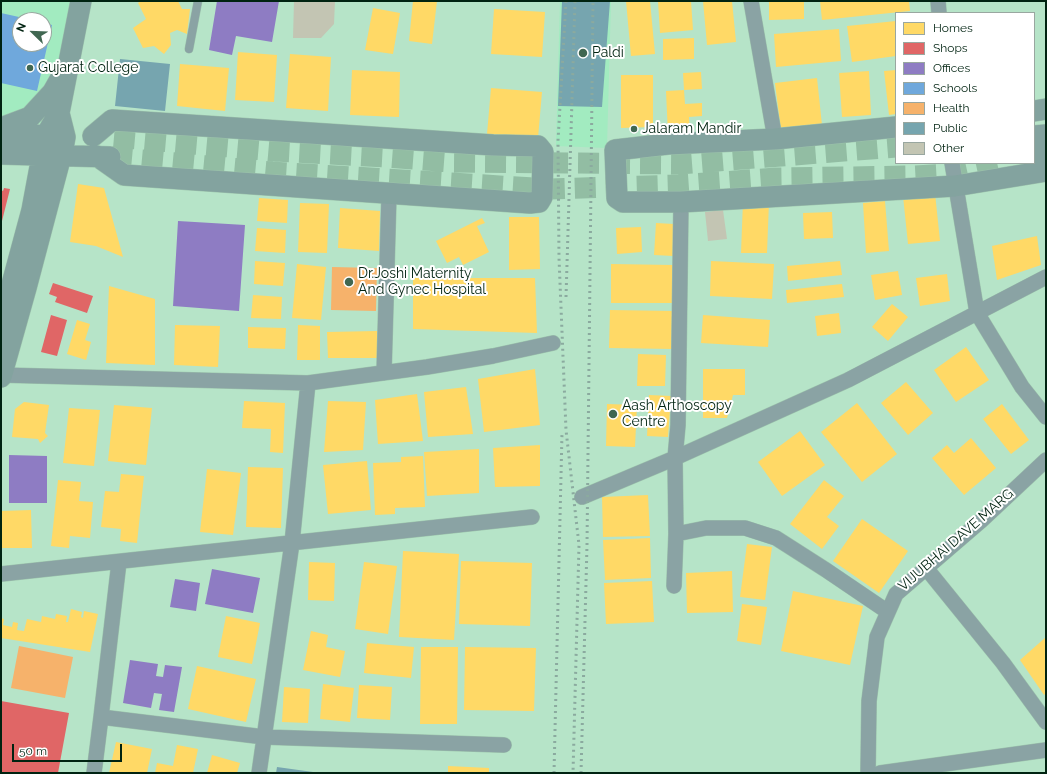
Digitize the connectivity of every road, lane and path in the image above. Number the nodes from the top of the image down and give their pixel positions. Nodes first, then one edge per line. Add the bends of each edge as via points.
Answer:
1 (81, 1) edge
2 (198, 1) edge
3 (751, 1) edge
4 (938, 1) edge
5 (939, 12) edge
6 (189, 49) dead end
7 (69, 64) junction
8 (1046, 109) edge
9 (1035, 111) edge
10 (895, 127) edge
11 (1, 128) edge
12 (1046, 135) edge
13 (93, 136) junction
14 (1035, 136) edge
15 (1, 137) edge
16 (775, 139) junction
17 (54, 145) junction
18 (107, 150) junction
19 (1046, 153) edge
20 (1, 154) edge
21 (1035, 156) edge
22 (952, 164) edge
23 (1046, 171) edge
24 (955, 186) junction
25 (389, 194) junction
26 (682, 202) junction
27 (1046, 276) edge
28 (977, 313) junction
29 (1, 325) edge
30 (553, 343) dead end
31 (384, 373) junction
32 (1, 376) edge
33 (308, 383) junction
34 (1046, 417) edge
35 (675, 458) junction
36 (1046, 460) edge
37 (582, 497) dead end
38 (532, 517) dead end
39 (676, 534) junction
40 (292, 543) junction
41 (119, 562) junction
42 (926, 568) junction
43 (1, 574) edge
44 (674, 586) dead end
45 (888, 612) junction
46 (101, 716) junction
47 (1046, 722) edge
48 (264, 737) junction
49 (504, 745) dead end
50 (1046, 750) edge
51 (94, 773) edge
52 (259, 773) edge
53 (868, 773) edge
54 (880, 773) edge

1 - 7 street
2 - 6 lane
3 - 16 street
4 - 5 street
7 - 11 street via 53,92 30,117
7 - 17 street
8 - 9 street
10 - 16 street
12 - 14 street
13 - 17 street
13 - 18 street
13 - 25 street via 112,120 538,146 542,149 542,197 537,202
15 - 17 street
16 - 26 street via 668,144 615,150 617,198 620,202
17 - 18 street
17 - 20 street
17 - 29 street via 32,210
17 - 32 street
18 - 25 street via 124,175
19 - 21 street
22 - 24 street
23 - 24 street
24 - 26 street
24 - 28 street
25 - 31 street
26 - 35 street via 678,425
27 - 28 street
28 - 34 street via 1022,387
28 - 35 street via 848,380
30 - 31 street via 486,358
31 - 33 street
32 - 33 street
33 - 40 street
35 - 37 street
35 - 39 street
36 - 42 street, VIJUBHAI DAVE MARG
38 - 40 street
39 - 44 street
39 - 45 street via 706,528 745,528 776,538
40 - 41 street
40 - 48 street
41 - 43 street
41 - 46 street
42 - 45 street, VIJUBHAI DAVE MARG via 896,594
42 - 47 street via 1003,663
45 - 53 street, VIJUBHAI DAVE MARG via 877,638 869,701
46 - 48 street
46 - 51 street
48 - 49 street
48 - 52 street
50 - 54 street

